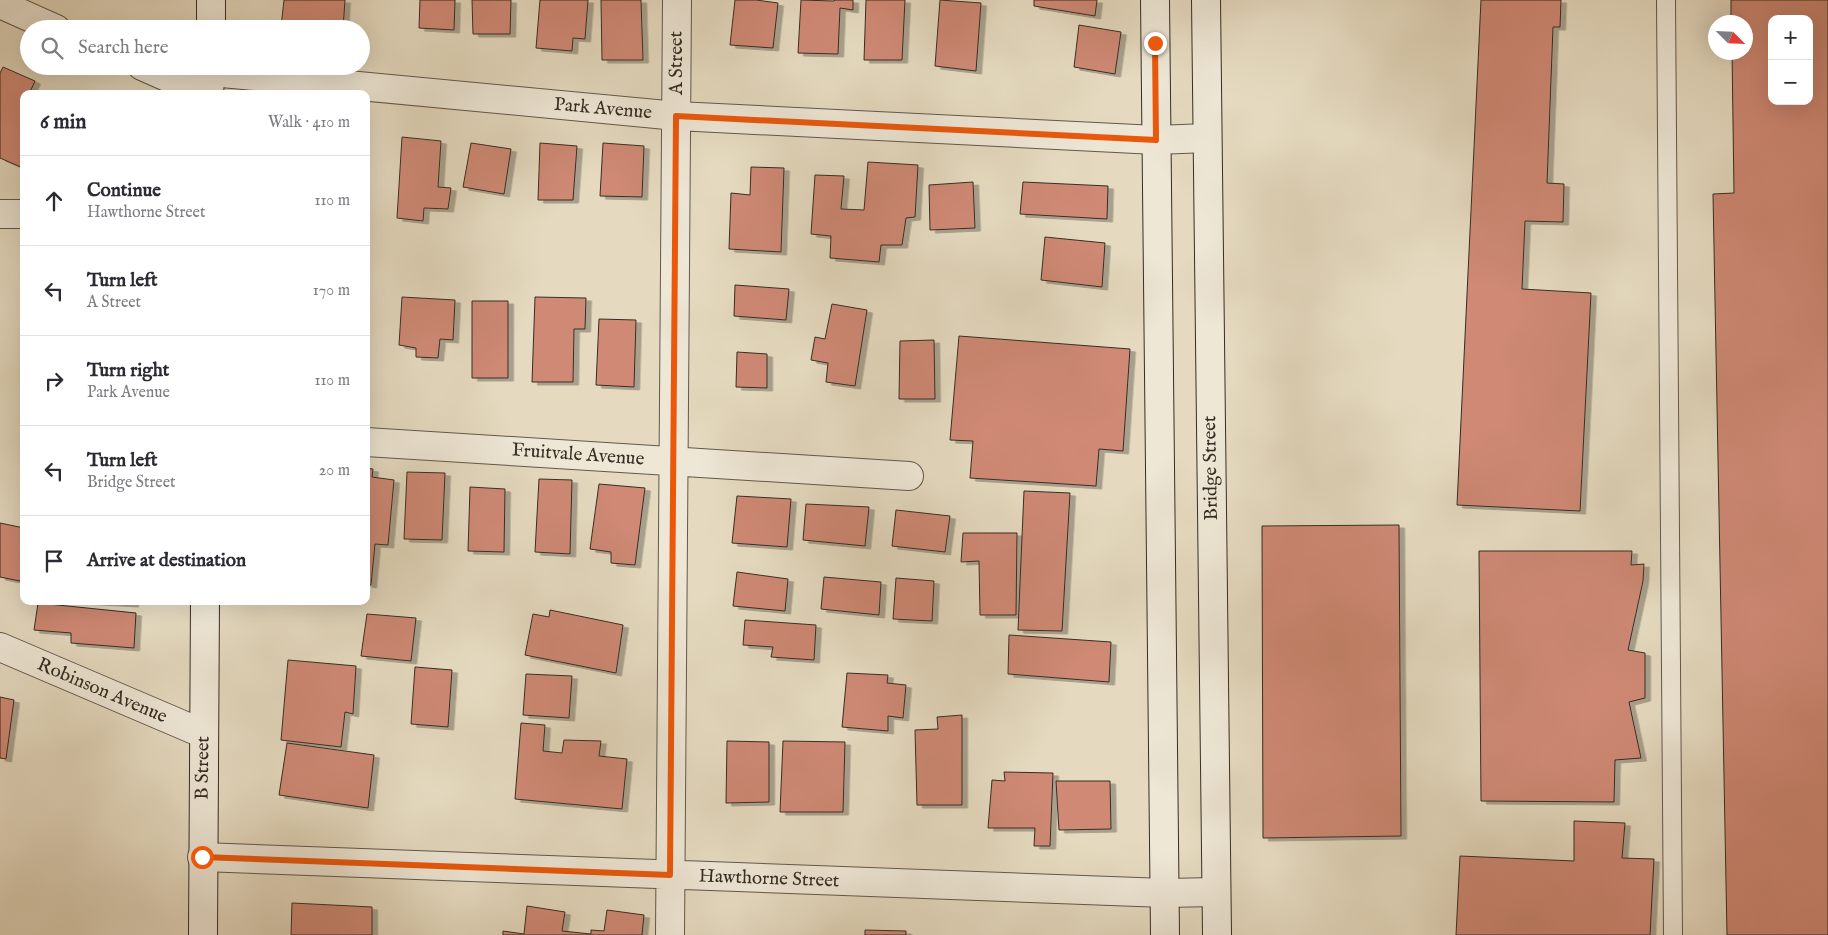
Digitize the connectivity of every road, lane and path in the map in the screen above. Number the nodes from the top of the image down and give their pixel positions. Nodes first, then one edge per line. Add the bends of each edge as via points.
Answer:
1 (211, 0) edge
2 (677, 0) edge
3 (1155, 0) edge
4 (1206, 0) edge
5 (1666, 0) edge
6 (0, 4) edge
7 (36, 20) edge
8 (211, 20) edge
9 (182, 75) edge
10 (209, 81) edge
11 (329, 90) edge
12 (370, 93) edge
13 (676, 116) junction
14 (1207, 138) junction
15 (1156, 140) junction
16 (0, 214) edge
17 (20, 214) edge
18 (370, 442) edge
19 (674, 461) junction
20 (909, 476) dead end
21 (205, 605) edge
22 (0, 647) edge
23 (204, 734) junction
24 (202, 857) junction
25 (670, 875) junction
26 (1216, 892) junction
27 (1164, 893) junction
28 (203, 935) edge
29 (670, 935) edge
30 (1165, 935) edge
31 (1217, 935) edge
32 (1673, 935) edge

1 - 8 street
2 - 13 street, A Street
3 - 15 street
4 - 14 street, Bridge Street
5 - 32 lane
6 - 7 street
9 - 10 street, Park Avenue
10 - 11 street, Park Avenue
12 - 13 street, Park Avenue
13 - 15 street, Park Avenue
13 - 19 street, A Street
14 - 15 street, Park Avenue
14 - 26 street, Bridge Street
15 - 27 street
16 - 17 street
18 - 19 street, Fruitvale Avenue
19 - 20 street, Fruitvale Avenue
19 - 25 street, A Street
21 - 23 street, B Street
22 - 23 street, Robinson Avenue
23 - 24 street, B Street
24 - 25 street, Hawthorne Street
24 - 28 street, B Street
25 - 27 street, Hawthorne Street
25 - 29 street, A Street
26 - 27 street, Hawthorne Street
26 - 31 street, Bridge Street
27 - 30 street

